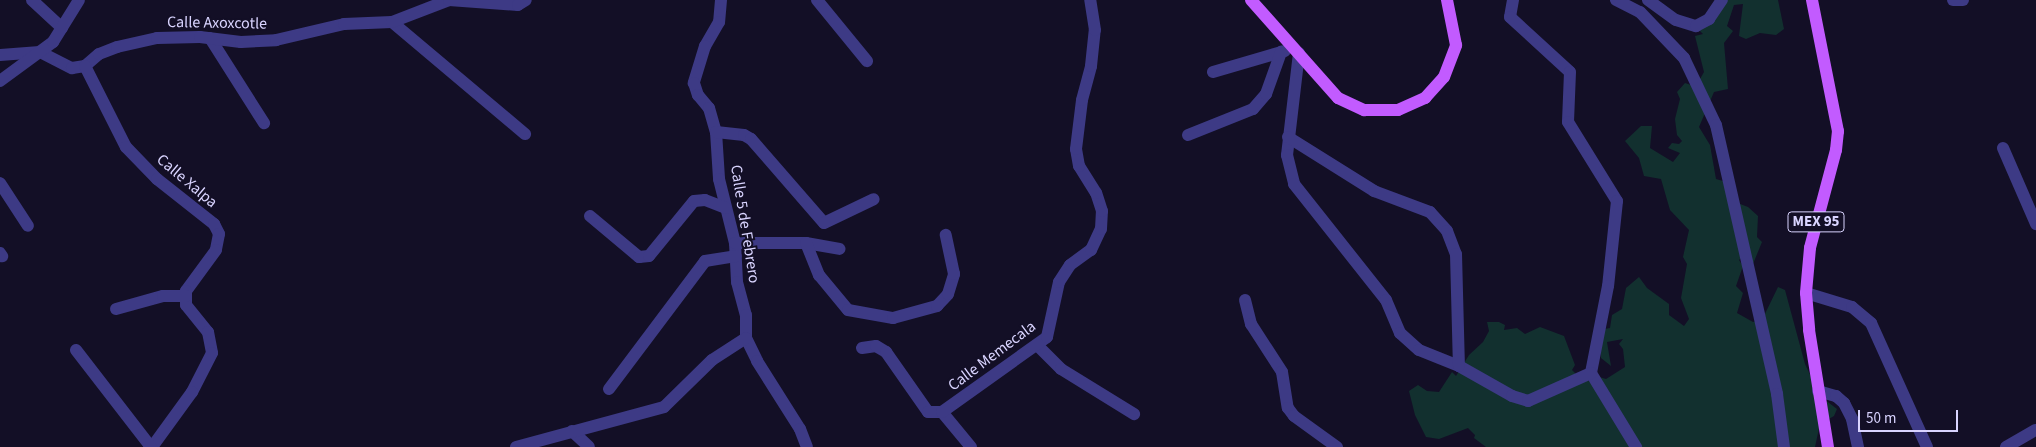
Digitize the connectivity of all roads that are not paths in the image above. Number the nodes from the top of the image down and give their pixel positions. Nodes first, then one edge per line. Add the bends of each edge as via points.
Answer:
1 (32, 0) edge
2 (79, 0) edge
3 (526, 0) edge
4 (721, 0) edge
5 (817, 0) edge
6 (1090, 0) edge
7 (1252, 0) edge
8 (1447, 0) edge
9 (1513, 0) edge
10 (1616, 0) edge
11 (1648, 0) edge
12 (1722, 0) edge
13 (1812, 0) edge
14 (1953, 0) edge
15 (1963, 0) edge
16 (392, 22) junction
17 (62, 28) junction
18 (210, 38) junction
19 (1296, 51) junction
20 (40, 52) junction
21 (1281, 52) junction
22 (0, 55) edge
23 (867, 61) dead end
24 (85, 66) junction
25 (1213, 72) dead end
26 (0, 82) edge
27 (264, 122) dead end
28 (716, 132) junction
29 (525, 134) dead end
30 (1188, 135) dead end
31 (1288, 136) junction
32 (2003, 148) dead end
33 (0, 183) edge
34 (874, 198) dead end
35 (726, 208) junction
36 (590, 216) dead end
37 (2036, 224) edge
38 (28, 226) dead end
39 (946, 235) dead end
40 (806, 244) junction
41 (839, 249) dead end
42 (735, 250) junction
43 (1806, 293) junction
44 (186, 296) junction
45 (1245, 300) dead end
46 (116, 309) dead end
47 (746, 338) junction
48 (1037, 345) junction
49 (862, 348) dead end
50 (76, 350) dead end
51 (1459, 366) junction
52 (1591, 373) junction
53 (610, 389) dead end
54 (1818, 391) junction
55 (942, 412) junction
56 (1134, 414) dead end
57 (2036, 430) edge
58 (572, 431) junction
59 (151, 447) edge
60 (516, 447) edge
61 (589, 447) edge
62 (806, 447) edge
63 (971, 447) edge
64 (1337, 447) edge
65 (1636, 447) edge
66 (1784, 447) edge
67 (1828, 447) edge
68 (1858, 447) edge
69 (1927, 447) edge
70 (2006, 447) edge

1 - 17 street
2 - 17 street
3 - 16 street, Calle Axoxcotle via 518,5 450,0
4 - 28 street, Calle 5 de Febrero via 719,22 705,46 694,83 698,95 709,108
5 - 23 street
6 - 48 street, Calle Memecala via 1095,30 1076,149 1079,166 1096,193 1102,211 1101,229 1091,250 1070,265 1059,282 1053,298 1051,328
7 - 19 main road
8 - 19 main road via 1453,15 1456,45 1444,77 1425,98 1398,110 1364,110 1338,98
9 - 52 street via 1510,17 1570,72 1568,122 1617,201 1608,286
10 - 66 street via 1640,12 1684,58 1716,125 1777,394
11 - 12 street via 1676,20 1696,26 1709,19
13 - 43 main road, MEX 95 via 1838,131 1810,248
14 - 15 street
16 - 18 street, Calle Axoxcotle via 344,24 276,40 241,42
16 - 29 street
17 - 20 street via 53,42
18 - 24 street, Calle Axoxcotle via 157,38 99,54
18 - 27 street
19 - 21 street
19 - 31 street
20 - 22 street
20 - 24 street via 72,68
20 - 26 street
21 - 25 street
21 - 30 street via 1266,94 1253,109
24 - 44 street, Calle Xalpa via 126,147 157,178 214,224 219,234 216,250
28 - 34 street via 744,135 751,139 824,223
28 - 35 street, Calle 5 de Febrero via 718,179
31 - 51 street via 1287,154 1294,184 1386,300 1400,334 1419,350
31 - 51 street via 1374,191 1430,212 1447,231 1456,254
32 - 37 street
33 - 38 street
35 - 36 street via 705,200 694,201 649,256 639,257
35 - 42 street, Calle 5 de Febrero
39 - 40 street via 954,274 948,294 938,306 893,318 848,310 819,276
40 - 41 street
40 - 42 street
42 - 47 street, Calle 5 de Febrero via 746,316
42 - 53 street via 705,261
43 - 54 main road, MEX 95
43 - 69 street via 1852,307 1872,323
44 - 46 street via 163,296
44 - 59 street via 191,315 208,332 212,353 183,406
45 - 64 street via 1251,324 1282,372 1288,408 1294,416
47 - 58 street via 712,360 664,407
47 - 62 street, Calle 5 de Febrero via 800,429
48 - 55 street, Calle Memecala
48 - 56 street via 1061,369
49 - 55 street via 876,346 886,352 928,412
50 - 59 street
51 - 52 street via 1512,396 1528,401
52 - 65 street
54 - 67 main road, MEX 95
54 - 68 street via 1836,396 1844,404 1852,419
55 - 63 street, Calle Memecala
57 - 70 street
58 - 60 street
58 - 61 street

